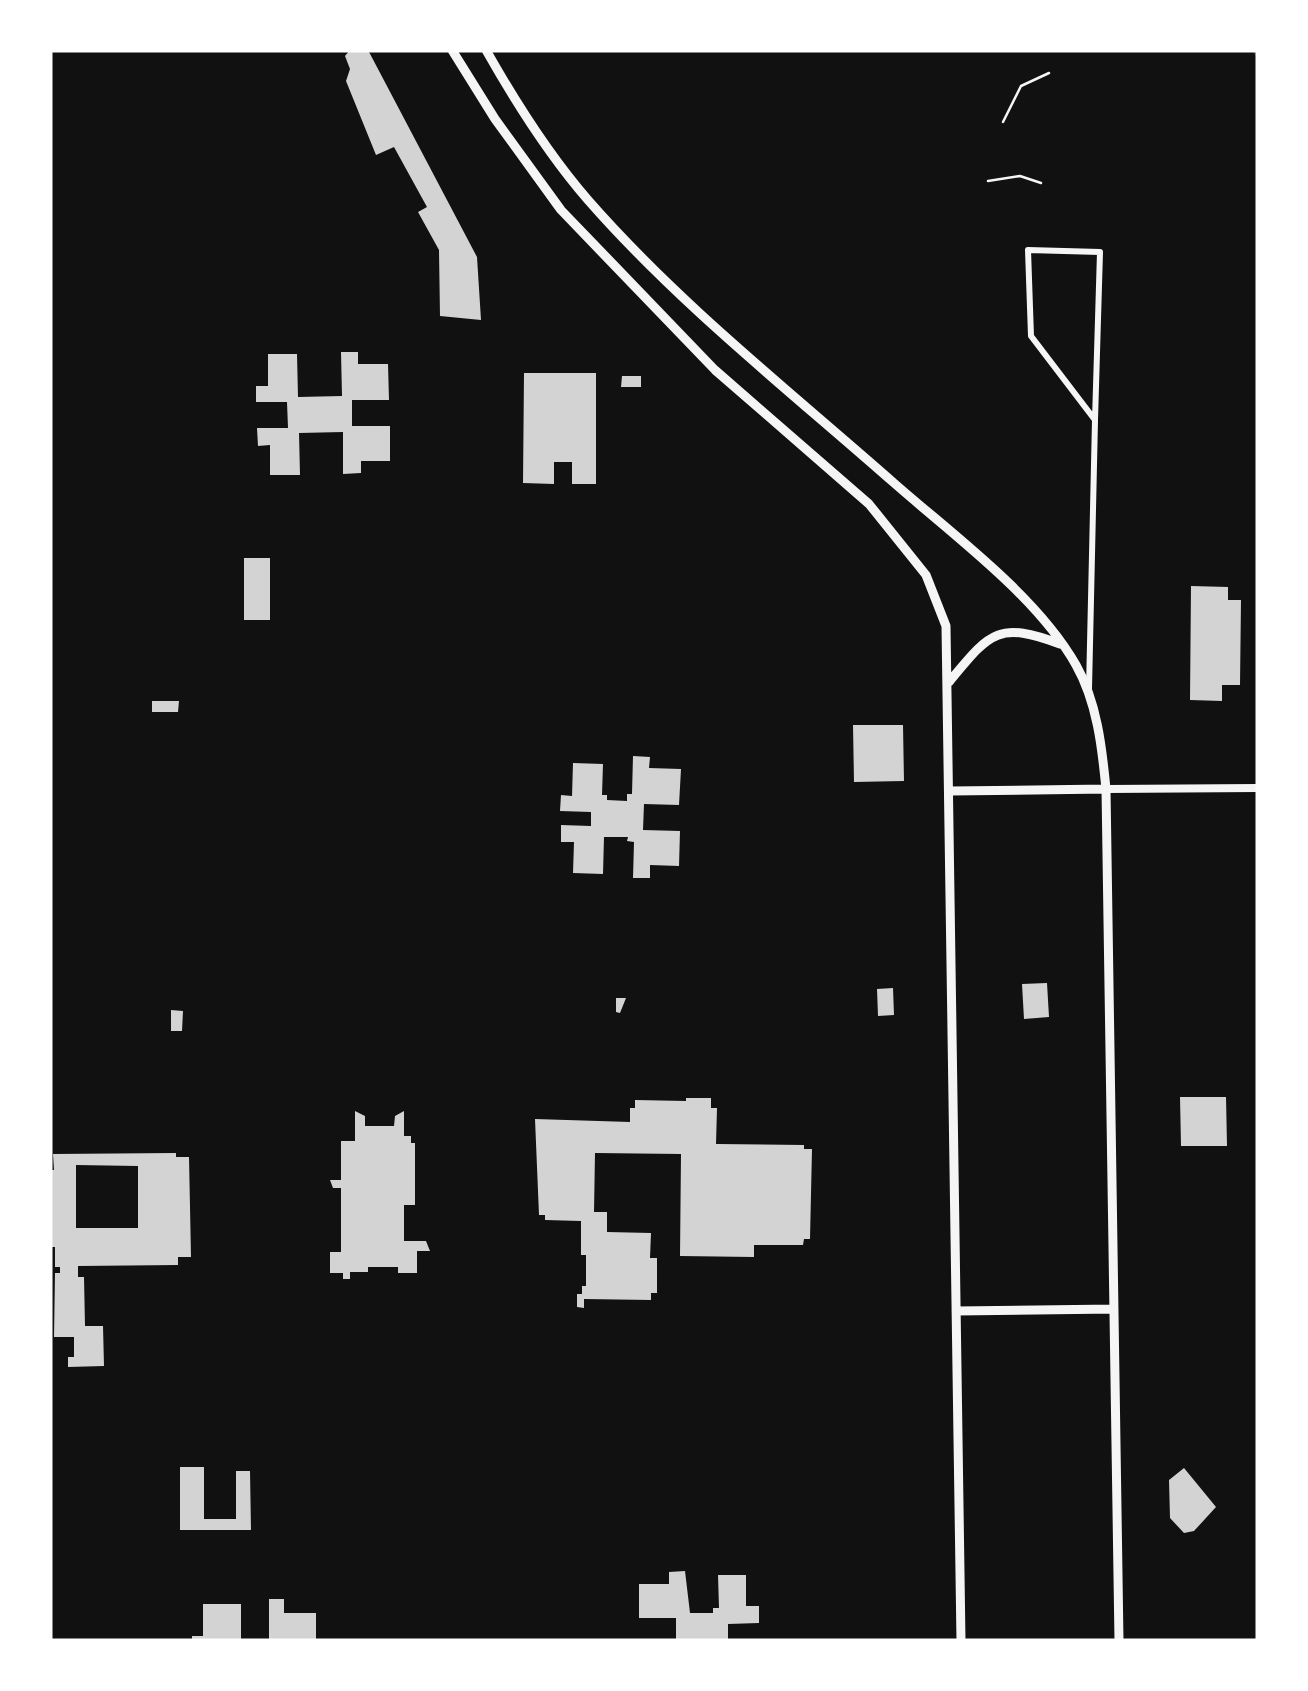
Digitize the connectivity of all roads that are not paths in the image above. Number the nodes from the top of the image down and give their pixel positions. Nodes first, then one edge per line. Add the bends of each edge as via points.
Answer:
1 (452, 50) edge
2 (486, 50) edge
3 (1095, 420) junction
4 (1062, 645) junction
5 (950, 682) junction
6 (1088, 694) junction
7 (1258, 788) edge
8 (1106, 789) junction
9 (950, 792) junction
10 (1114, 1309) junction
11 (956, 1310) junction
12 (961, 1641) edge
13 (1119, 1641) edge

1 - 5 main road via 561,210 714,370 869,504 926,575 946,626
2 - 4 main road via 529,123 611,226 1012,586
3 - 3 street via 1100,252 1028,250 1030,336
3 - 6 street
4 - 5 main road via 1020,631 997,636 980,645
4 - 6 main road
5 - 9 main road
6 - 8 main road
7 - 8 street
8 - 9 main road
8 - 10 main road
9 - 11 main road
10 - 11 main road
10 - 13 main road
11 - 12 main road

